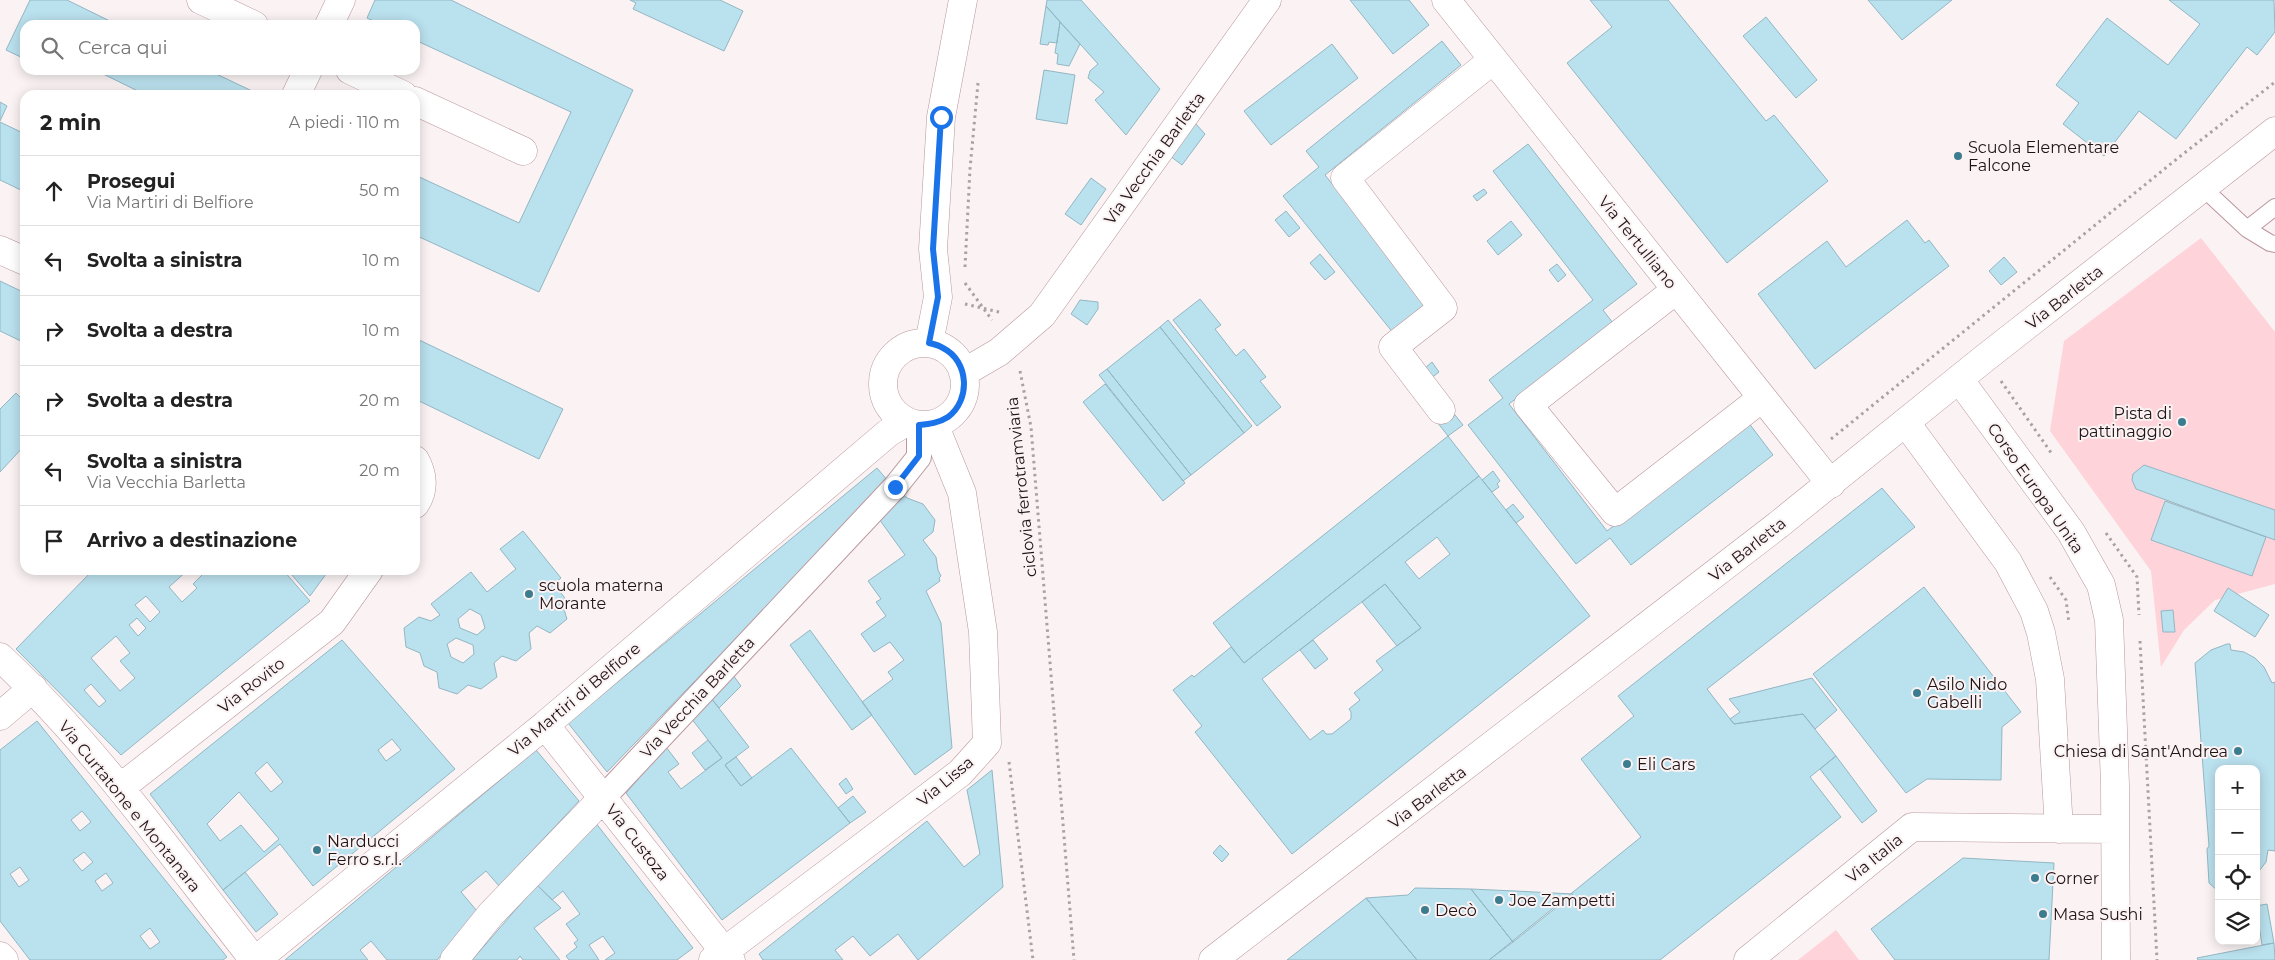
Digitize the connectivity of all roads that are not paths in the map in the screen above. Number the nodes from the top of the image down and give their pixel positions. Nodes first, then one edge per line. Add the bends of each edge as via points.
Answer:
1 (201, 0) edge
2 (341, 0) edge
3 (963, 0) edge
4 (1267, 0) edge
5 (1446, 0) edge
6 (243, 20) edge
7 (331, 20) edge
8 (1493, 60) junction
9 (306, 75) edge
10 (361, 75) edge
11 (298, 90) edge
12 (392, 90) edge
13 (420, 103) edge
14 (2275, 131) edge
15 (523, 152) dead end
16 (2202, 187) junction
17 (2275, 207) edge
18 (2247, 229) junction
19 (2275, 244) edge
20 (0, 250) edge
21 (20, 259) edge
22 (1676, 290) junction
23 (929, 343) junction
24 (963, 373) junction
25 (1959, 379) junction
26 (1762, 398) junction
27 (1441, 410) dead end
28 (908, 423) junction
29 (1906, 424) junction
30 (420, 469) edge
31 (1830, 484) junction
32 (420, 497) edge
33 (365, 575) edge
34 (0, 657) edge
35 (33, 688) junction
36 (0, 716) edge
37 (545, 724) junction
38 (120, 788) junction
39 (603, 798) junction
40 (2059, 829) junction
41 (2116, 829) junction
42 (0, 956) edge
43 (723, 957) edge
44 (4, 960) edge
45 (255, 960) edge
46 (454, 960) edge
47 (1213, 960) edge
48 (1748, 960) edge
49 (2116, 960) edge

1 - 6 street
2 - 7 street
3 - 23 street via 941,117 933,249 938,297
4 - 24 street, Via Vecchia Barletta via 1042,316 999,352
5 - 8 street, Via Tertulliano
8 - 22 street, Via Tertulliano
8 - 27 street via 1345,178 1443,308 1393,347
9 - 11 street
10 - 12 street
13 - 15 street
14 - 16 street, Via Barletta
16 - 18 lane
16 - 25 street, Via Barletta
17 - 18 lane
18 - 19 lane
20 - 21 street
22 - 26 street, Via Tertulliano
22 - 26 street via 1528,405 1615,512
23 - 24 street via 944,348 956,359
23 - 28 street via 913,344 898,351 888,363 883,378 884,394
24 - 28 street via 965,389 949,416
25 - 29 street, Via Barletta
25 - 41 street, Corso Europa Unita via 2071,532 2101,585 2109,620
26 - 31 street, Via Tertulliano
28 - 37 street, Via Martiri di Belfiore
28 - 39 street, Via Vecchia Barletta via 919,456 895,487
28 - 43 street, Via Lissa via 962,493 983,632 986,743 960,773
29 - 31 street, Via Barletta
29 - 40 street via 2008,562 2034,611 2050,679
30 - 32 street
31 - 47 street, Via Barletta
33 - 38 street, Via Rovito via 332,622
34 - 35 street, Via Curtatone e Montanara
35 - 36 street
35 - 38 street, Via Curtatone e Montanara
37 - 39 street, Via Custoza
37 - 45 street, Via Martiri di Belfiore
38 - 45 street, Via Curtatone e Montanara
39 - 43 street, Via Custoza
39 - 46 street, Via Vecchia Barletta via 492,914
40 - 41 street, Via Italia
40 - 48 street, Via Italia via 1912,827
41 - 49 street, Corso Europa Unita
42 - 44 street

